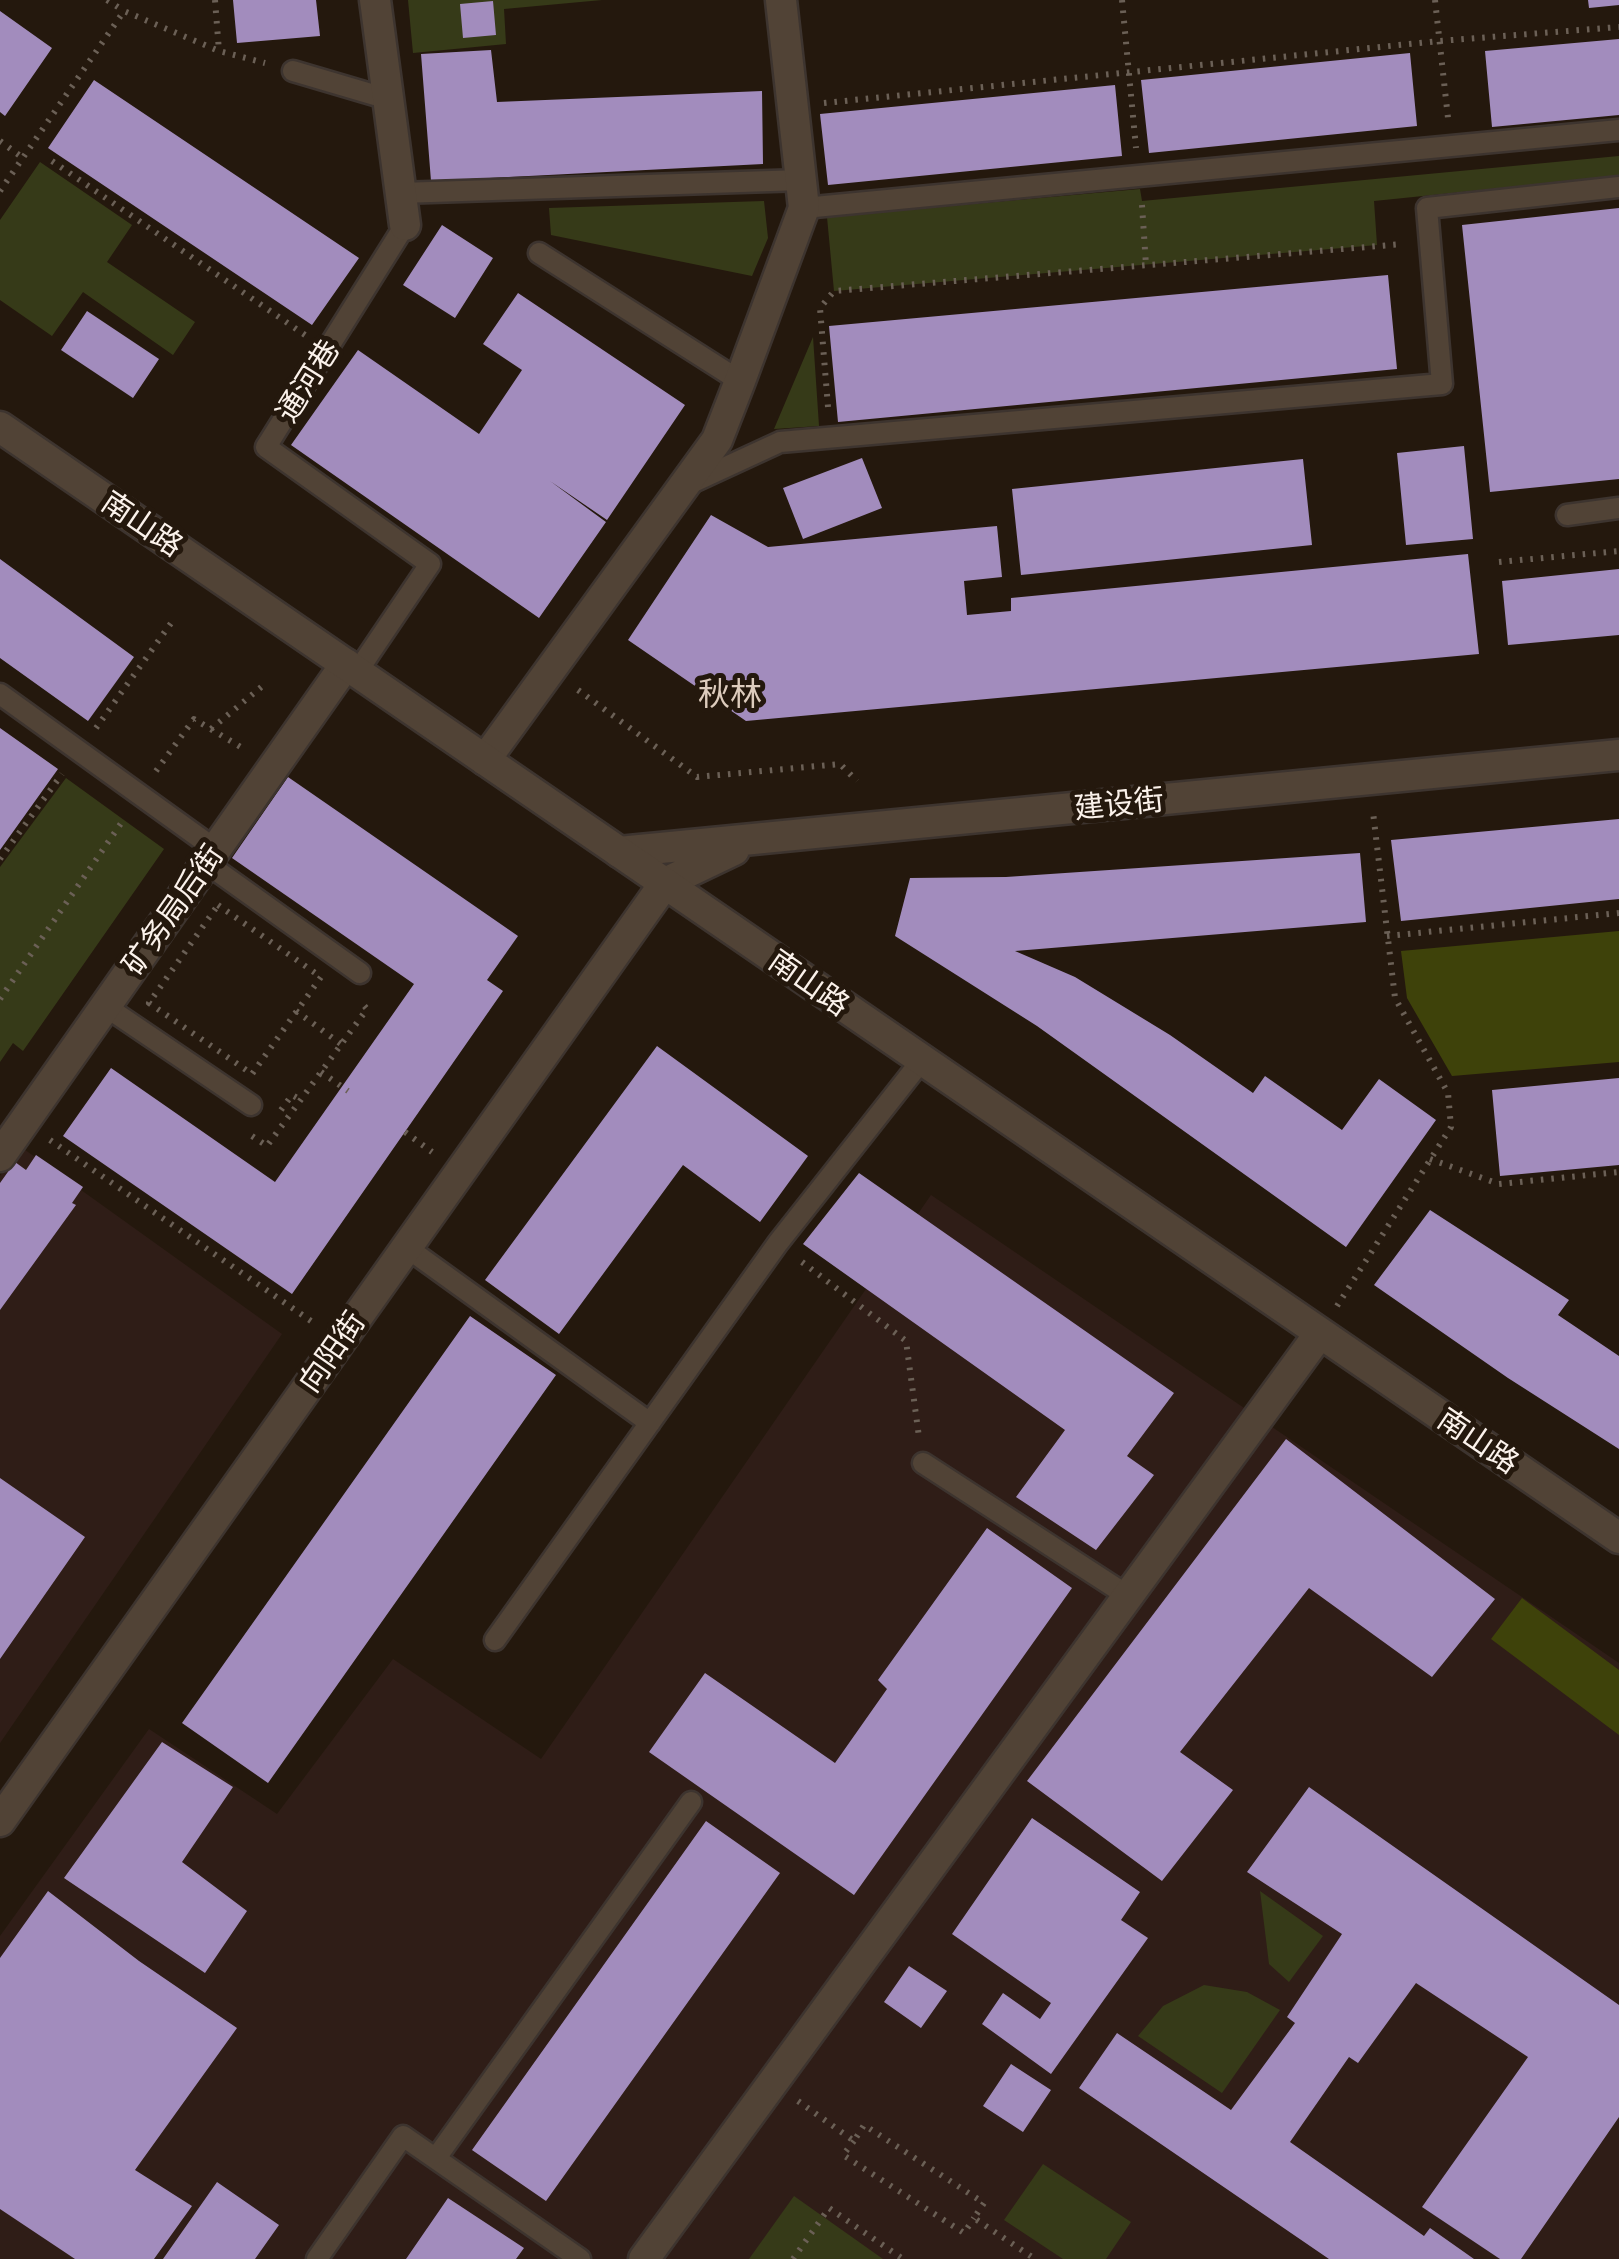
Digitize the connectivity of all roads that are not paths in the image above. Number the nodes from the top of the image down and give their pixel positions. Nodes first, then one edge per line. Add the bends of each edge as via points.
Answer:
1 (375, 0) edge
2 (782, 0) edge
3 (293, 71) dead end
4 (388, 99) junction
5 (1619, 130) edge
6 (1619, 188) edge
7 (400, 193) junction
8 (803, 194) junction
9 (405, 224) joint
10 (539, 253) dead end
11 (740, 381) junction
12 (0, 427) edge
13 (680, 488) junction
14 (1619, 508) edge
15 (1567, 516) dead end
16 (352, 668) junction
17 (0, 694) edge
18 (1619, 755) edge
19 (485, 760) junction
20 (754, 841) junction
21 (619, 852) junction
22 (211, 856) junction
23 (665, 883) junction
24 (360, 973) dead end
25 (105, 1006) junction
26 (922, 1060) junction
27 (251, 1105) dead end
28 (0, 1156) edge
29 (406, 1247) junction
30 (1320, 1332) junction
31 (650, 1423) junction
32 (923, 1463) road end
33 (1619, 1538) edge
34 (1128, 1596) junction
35 (495, 1640) dead end
36 (691, 1802) dead end
37 (0, 1821) edge
38 (436, 2158) junction
39 (317, 2259) edge
40 (580, 2259) edge
41 (644, 2259) edge

1 - 4 street, 通河巷
2 - 8 street
3 - 4 lane
4 - 7 street, 通河巷
5 - 8 lane via 1138,176
6 - 13 lane via 1427,208 1442,384 780,442
7 - 8 lane
7 - 9 street, 通河巷
8 - 11 street
9 - 16 lane, 通河巷 via 266,448 430,564
10 - 11 lane
11 - 13 street via 717,440
12 - 16 street, 南山路
13 - 19 street
14 - 15 lane
16 - 19 street, 南山路
16 - 22 street, 矿务局后街
17 - 22 lane via 140,795
18 - 20 street, 建设街
19 - 21 street, 南山路
20 - 21 street, 建设街
20 - 23 street
21 - 23 street, 南山路
22 - 24 lane
22 - 25 street, 矿务局后街
23 - 26 street, 南山路
23 - 29 street, 向阳街
25 - 27 lane
25 - 28 street, 矿务局后街
26 - 30 street, 南山路
26 - 31 lane via 778,1242
29 - 31 lane
29 - 37 street, 向阳街
30 - 33 street, 南山路
30 - 34 street
31 - 35 lane
32 - 34 lane
34 - 41 street
36 - 38 lane
38 - 39 lane via 403,2136
38 - 40 lane

